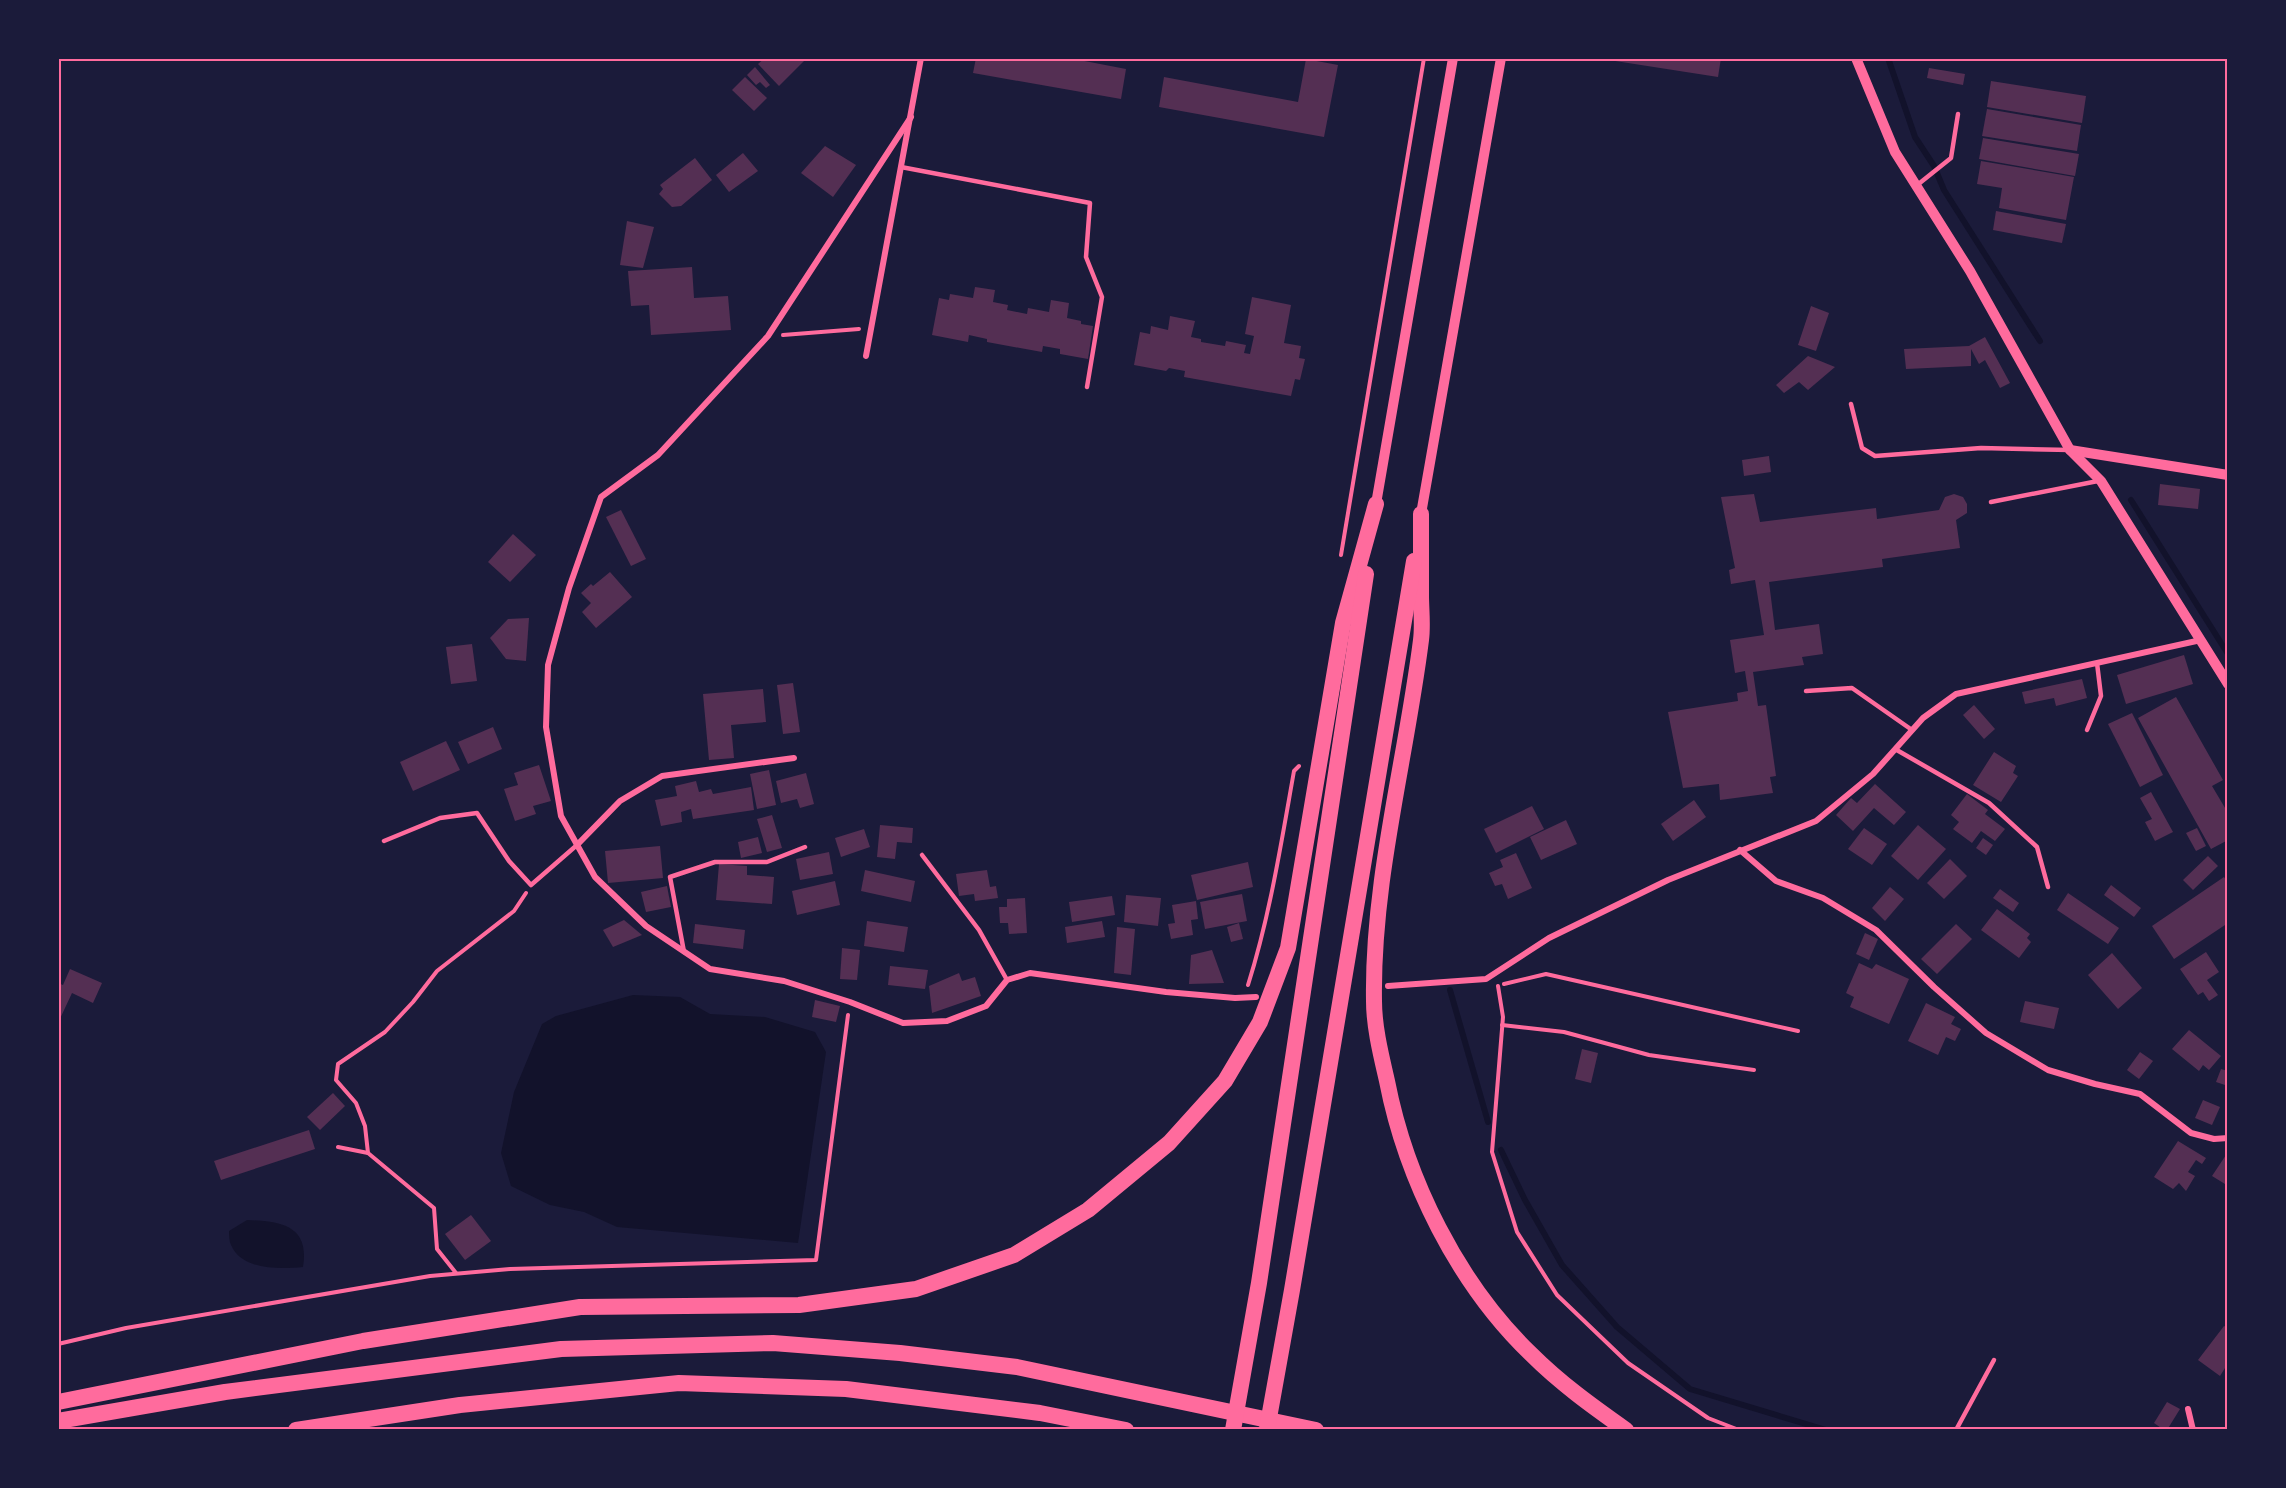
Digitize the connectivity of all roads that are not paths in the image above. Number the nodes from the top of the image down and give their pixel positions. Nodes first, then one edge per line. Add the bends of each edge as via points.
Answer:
1 (921, 58) edge
2 (1453, 58) edge
3 (1501, 58) edge
4 (1856, 58) edge
5 (1959, 114) dead end
6 (911, 117) junction
7 (902, 167) junction
8 (1916, 186) junction
9 (866, 356) dead end
10 (1087, 387) dead end
11 (1851, 405) dead end
12 (2070, 450) junction
13 (2228, 475) edge
14 (2101, 481) junction
15 (1991, 502) dead end
16 (1376, 504) junction
17 (1421, 514) junction
18 (2201, 640) junction
19 (2097, 663) junction
20 (2228, 684) edge
21 (1806, 691) dead end
22 (1912, 730) junction
23 (2087, 730) dead end
24 (1895, 749) junction
25 (794, 758) dead end
26 (384, 841) dead end
27 (577, 845) junction
28 (805, 846) dead end
29 (1740, 850) junction
30 (922, 855) dead end
31 (2048, 887) dead end
32 (684, 952) junction
33 (1007, 980) junction
34 (1388, 986) dead end
35 (1256, 997) dead end
36 (2228, 1138) edge
37 (1994, 1359) dead end
38 (58, 1402) edge
39 (2188, 1409) dead end
40 (58, 1421) edge
41 (296, 1430) edge
42 (1126, 1430) edge
43 (1233, 1430) edge
44 (1267, 1430) edge
45 (1316, 1430) edge
46 (1626, 1430) edge
47 (1956, 1430) edge
48 (2193, 1430) edge

1 - 6 street
2 - 16 street
3 - 17 street
4 - 8 street via 1895,152
5 - 8 lane via 1951,158
6 - 7 street
6 - 27 street via 768,336 658,455 601,497 568,588 548,665 546,727 561,816
7 - 9 street
7 - 10 lane via 1090,203 1086,257 1102,297
8 - 12 street via 1970,271
11 - 12 lane via 1862,448 1875,456 1981,448
12 - 13 street
12 - 14 street
14 - 15 lane
14 - 18 street
16 - 38 highway via 1343,623 1288,948 1260,1022 1225,1081 1169,1143 1088,1210 1014,1255 916,1289 799,1305 580,1307 363,1341
16 - 43 highway via 1259,1283
17 - 44 highway
17 - 46 highway via 1421,638 1375,947 1374,1004 1393,1112 1434,1217 1459,1264 1494,1312 1529,1353 1579,1397
18 - 19 street
18 - 20 street
19 - 22 street via 1956,694
19 - 23 lane via 2101,696
21 - 22 lane via 1852,688
22 - 24 street
24 - 29 street via 1874,774 1816,821
24 - 31 lane via 1989,803 2037,847
25 - 27 street via 662,776 620,801
26 - 27 lane via 440,818 477,813 509,861 531,885
27 - 32 street via 595,878 646,926
28 - 32 lane via 767,862 715,862 670,877
29 - 34 street via 1668,880 1550,938 1486,979
29 - 36 street via 1776,881 1823,898 1876,930 1986,1033 2048,1070 2140,1094 2191,1133
30 - 33 lane via 979,930
32 - 33 street via 710,969 784,981 903,1023 946,1022 986,1006
33 - 35 street via 1030,973 1166,992
37 - 47 lane
39 - 48 street
40 - 45 highway via 225,1392 561,1348 773,1343 1017,1367
41 - 42 highway via 471,1404 680,1383 846,1389 1040,1413

